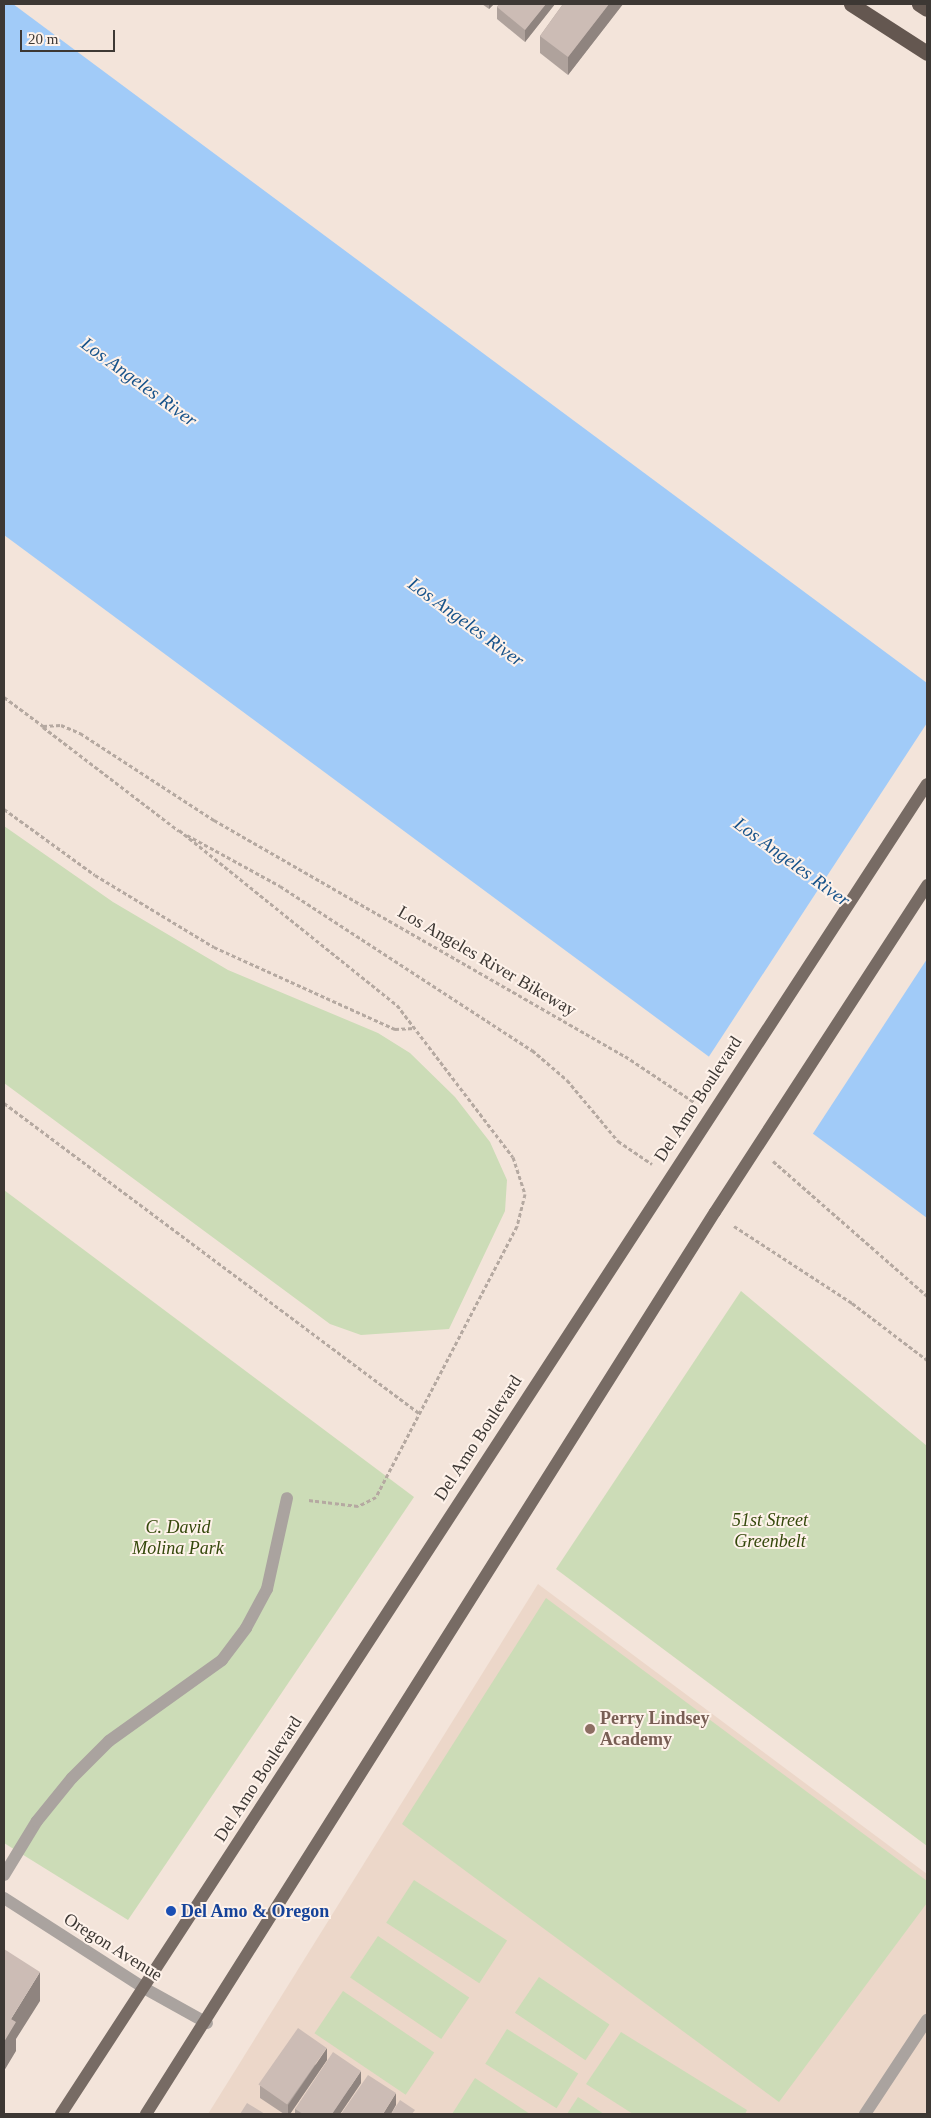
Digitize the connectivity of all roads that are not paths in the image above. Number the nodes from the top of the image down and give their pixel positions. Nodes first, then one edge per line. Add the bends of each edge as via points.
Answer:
1 (851, 4) edge
2 (919, 4) edge
3 (927, 9) edge
4 (927, 53) edge
5 (927, 784) edge
6 (927, 885) edge
7 (287, 1498) road end
8 (4, 1875) edge
9 (4, 1898) edge
10 (144, 1988) junction
11 (927, 2020) edge
12 (207, 2023) junction
13 (61, 2114) edge
14 (146, 2114) edge
15 (866, 2114) edge

1 - 4 highway
2 - 3 highway
5 - 10 main road, Del Amo Boulevard via 686,1149
6 - 12 main road via 715,1212
7 - 8 street via 267,1589 246,1628 222,1660 109,1741 72,1778 38,1821
9 - 10 street, Oregon Avenue
10 - 12 street, Oregon Avenue
10 - 13 main road, Del Amo Boulevard
11 - 15 street
12 - 14 main road

